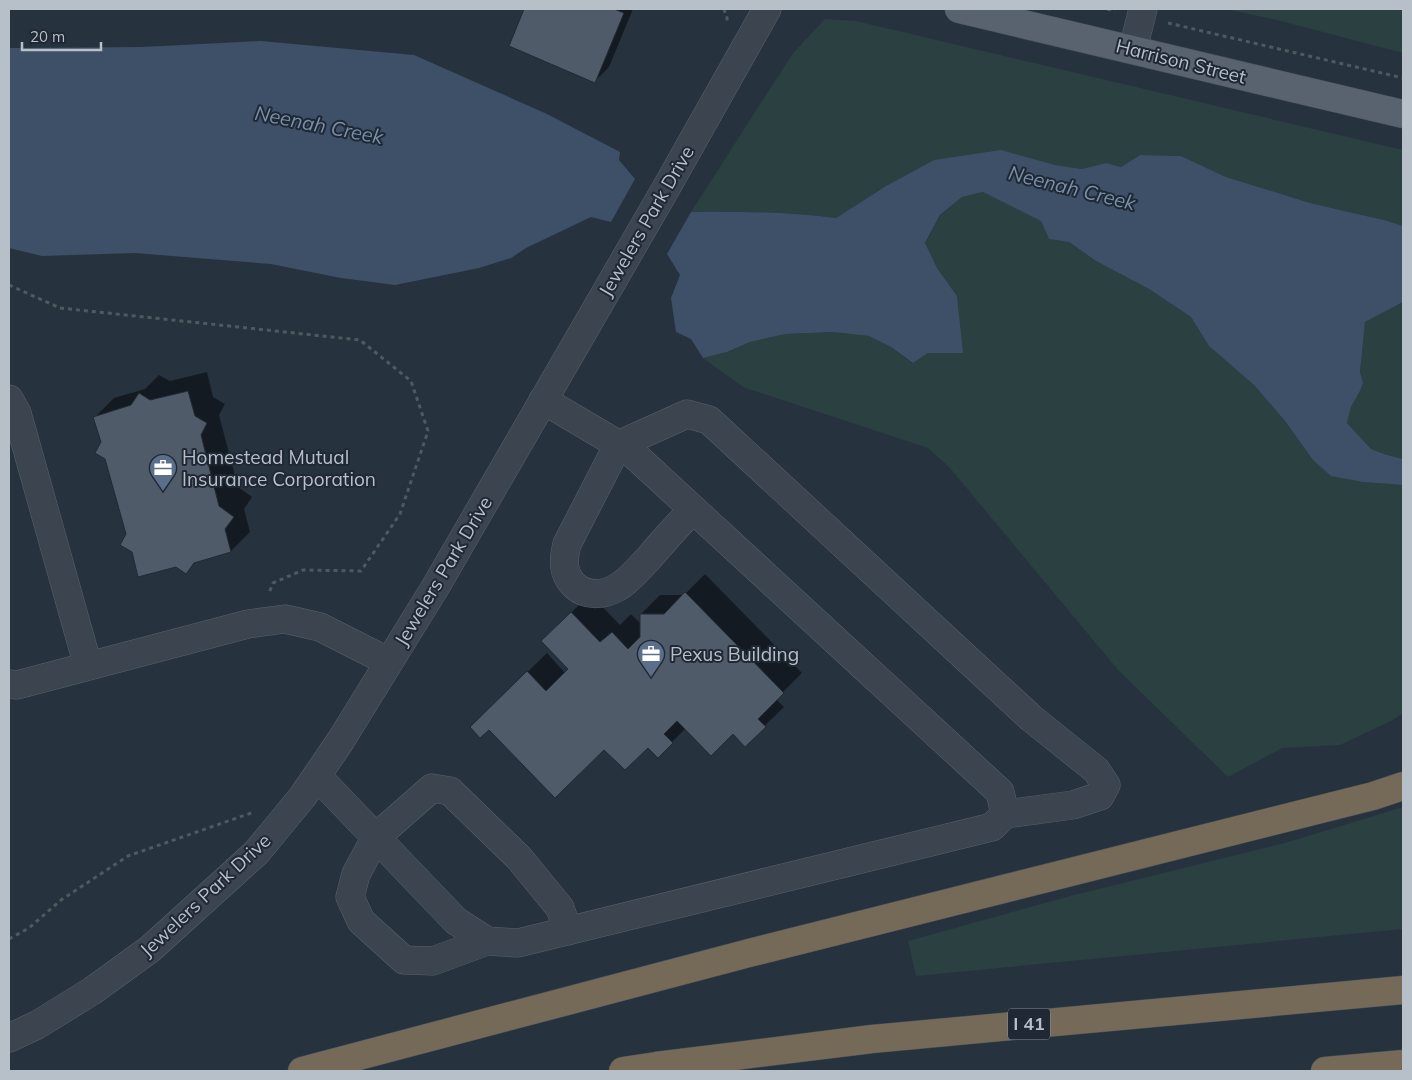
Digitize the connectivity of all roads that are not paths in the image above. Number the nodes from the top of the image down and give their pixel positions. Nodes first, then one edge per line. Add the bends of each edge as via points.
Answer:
1 (767, 9) edge
2 (959, 9) edge
3 (1142, 13) edge
4 (1133, 49) junction
5 (1403, 114) edge
6 (9, 399) edge
7 (543, 400) junction
8 (618, 444) junction
9 (693, 509) junction
10 (389, 662) junction
11 (88, 666) junction
12 (9, 684) edge
13 (1403, 772) edge
14 (317, 776) junction
15 (1403, 786) edge
16 (1005, 814) junction
17 (1253, 826) junction
18 (376, 837) junction
19 (568, 931) junction
20 (488, 941) junction
21 (1403, 990) edge
22 (9, 1038) edge
23 (1403, 1064) edge
24 (302, 1071) edge
25 (623, 1071) edge
26 (1325, 1071) edge

1 - 7 street, Jewelers Park Drive
2 - 4 main road, Harrison Street
3 - 4 street
4 - 5 main road, Harrison Street
6 - 11 street via 17,413
7 - 8 street
7 - 10 street, Jewelers Park Drive
8 - 9 street
8 - 9 street via 567,544 564,567 576,587 593,594 618,587
8 - 16 street via 687,414 708,420 1031,718 1096,770 1106,785 1100,796 1073,805
9 - 16 street via 1000,792
10 - 11 street via 320,627 285,619 257,623
10 - 14 street, Jewelers Park Drive
11 - 12 street via 17,685
13 - 17 highway
14 - 18 street
14 - 22 street, Jewelers Park Drive via 257,852 150,949 92,991
15 - 17 highway
16 - 19 street via 992,827
17 - 24 highway
18 - 19 street via 432,788 450,791 519,858 560,908
18 - 20 street via 456,921
18 - 20 street via 356,874 350,897 361,920 404,960 433,961
19 - 20 street via 518,943
21 - 25 highway, I 41 via 872,1039
23 - 26 highway

